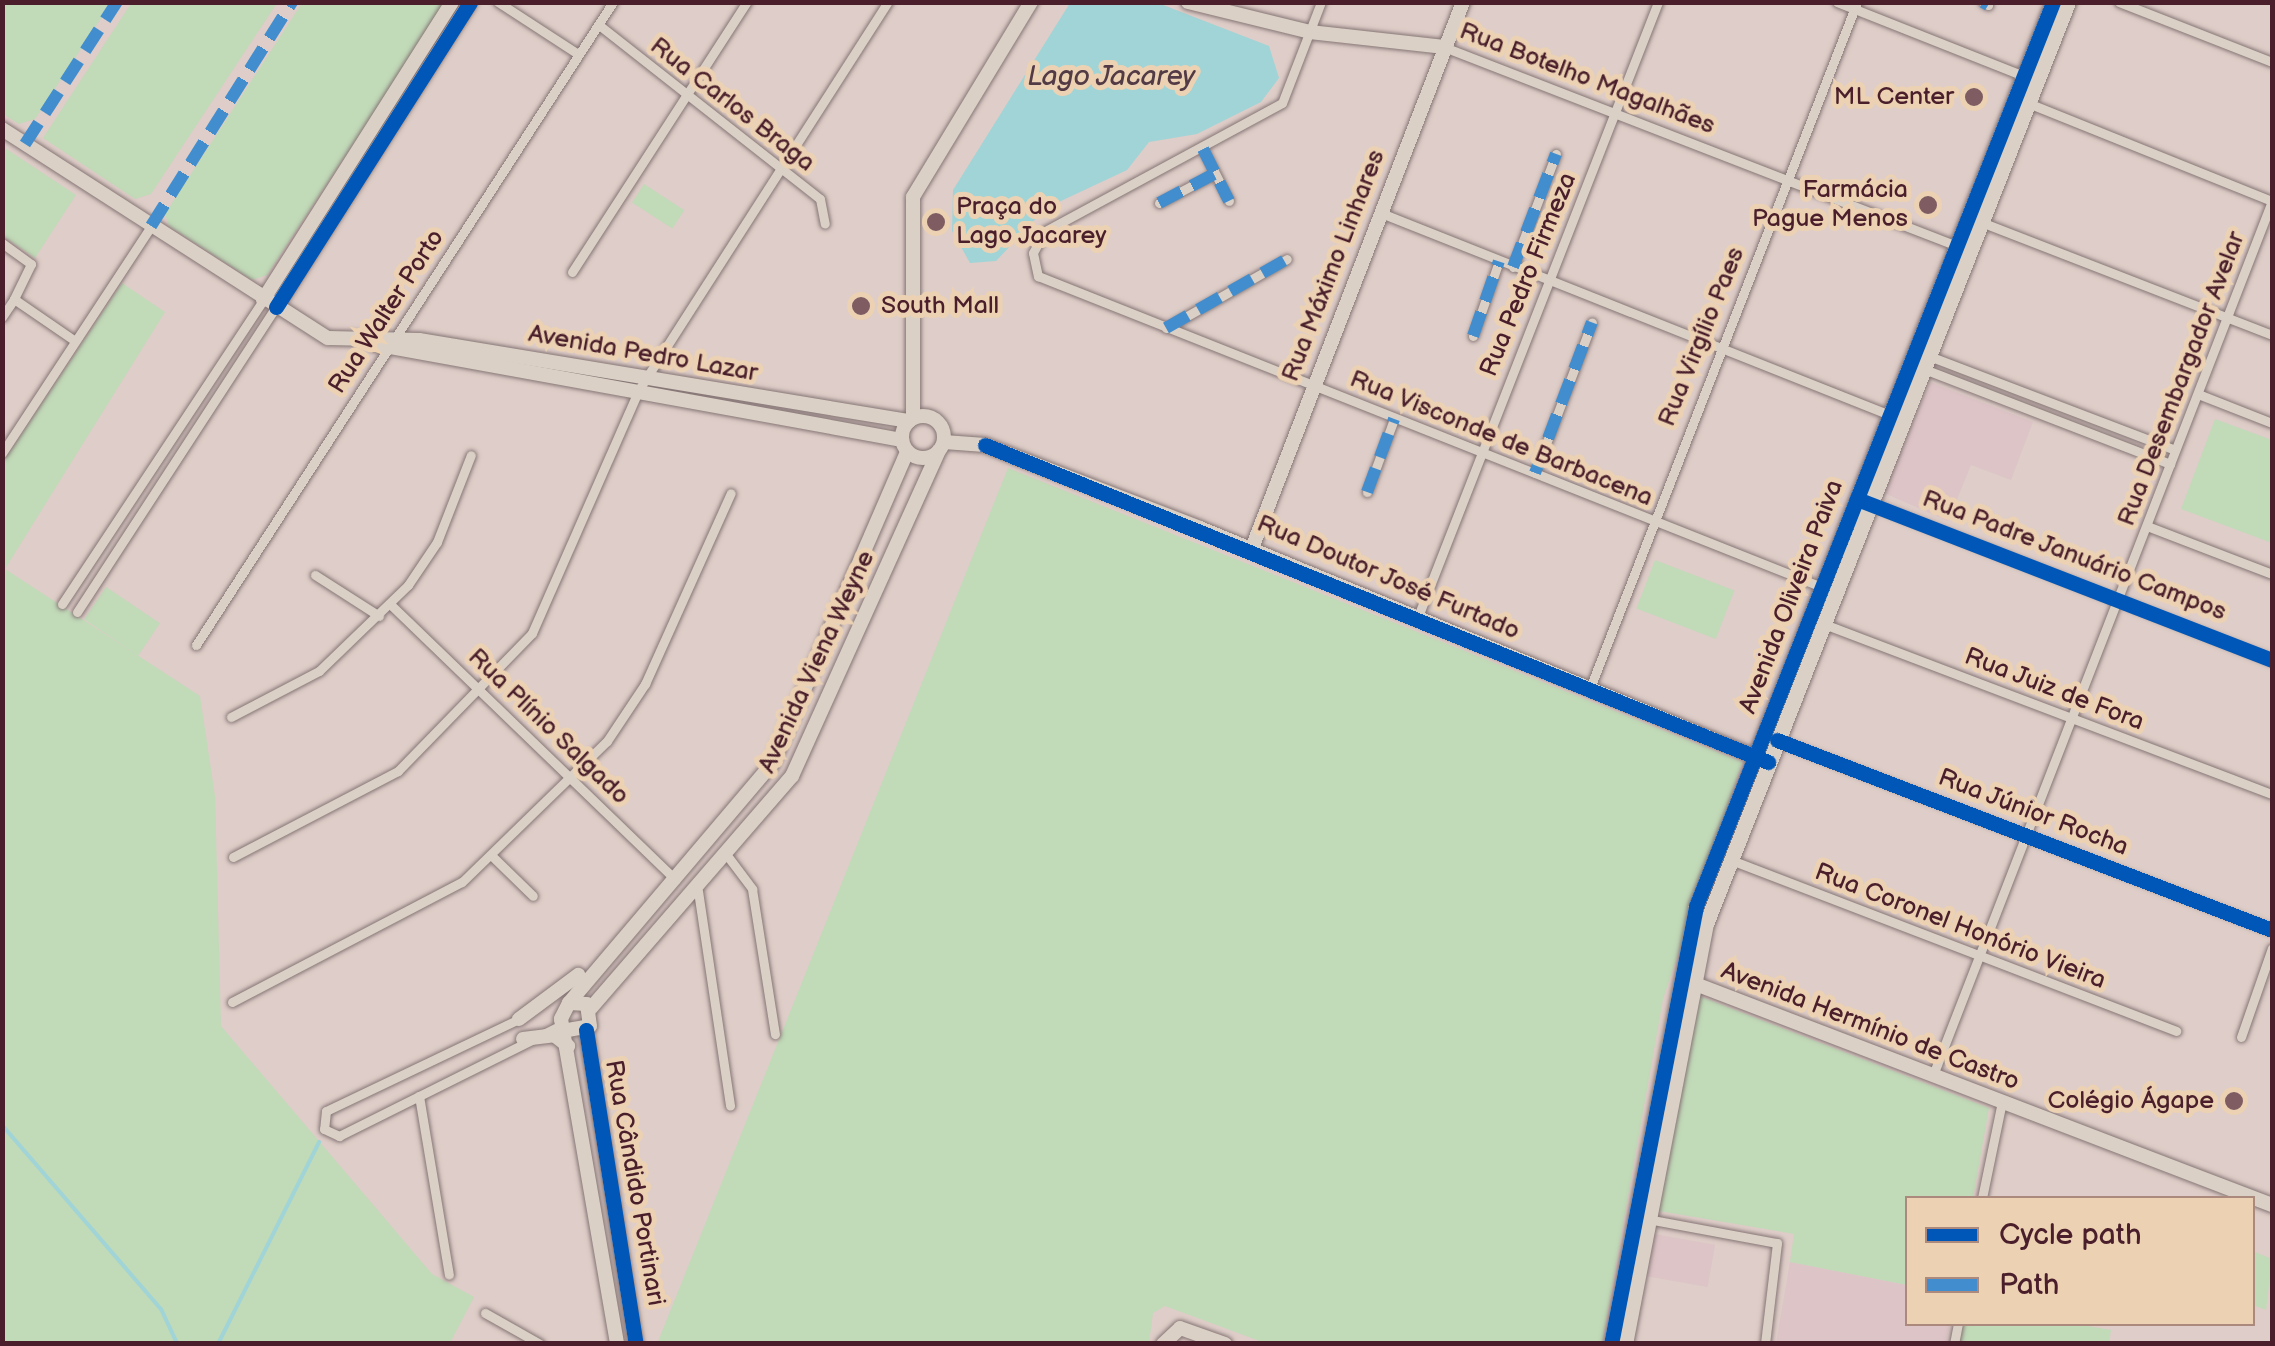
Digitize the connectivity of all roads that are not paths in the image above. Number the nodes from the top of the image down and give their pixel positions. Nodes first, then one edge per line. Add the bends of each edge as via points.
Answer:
1 (452, 2) edge
2 (470, 2) edge
3 (498, 2) edge
4 (613, 2) edge
5 (747, 2) edge
6 (888, 2) edge
7 (1032, 2) edge
8 (1188, 2) edge
9 (1320, 2) edge
10 (1463, 2) edge
11 (1658, 2) edge
12 (1837, 2) edge
13 (2053, 2) edge
14 (2068, 2) edge
15 (2118, 2) edge
16 (1855, 6) edge
17 (599, 26) junction
18 (1310, 32) junction
19 (1444, 47) junction
20 (578, 54) junction
21 (2272, 62) edge
22 (417, 71) junction
23 (2024, 76) junction
24 (688, 94) junction
25 (2028, 103) junction
26 (1616, 113) junction
27 (2, 129) edge
28 (1203, 149) junction
29 (1556, 154) dead end
30 (781, 169) junction
31 (1214, 174) junction
32 (1786, 182) junction
33 (1229, 201) dead end
34 (2272, 201) edge
35 (1159, 203) dead end
36 (1378, 212) junction
37 (1980, 222) junction
38 (825, 224) dead end
39 (151, 226) junction
40 (2, 243) edge
41 (1957, 246) junction
42 (1287, 259) dead end
43 (1499, 262) junction
44 (1514, 267) junction
45 (572, 272) dead end
46 (1548, 280) junction
47 (14, 299) junction
48 (269, 304) junction
49 (2, 316) edge
50 (2228, 317) junction
51 (1592, 322) dead end
52 (1166, 328) junction
53 (2272, 335) edge
54 (1473, 336) dead end
55 (76, 341) junction
56 (390, 343) junction
57 (1719, 347) junction
58 (1927, 363) junction
59 (546, 367) junction
60 (646, 376) junction
61 (1311, 384) junction
62 (638, 391) junction
63 (2198, 394) junction
64 (756, 404) junction
65 (1890, 416) junction
66 (186, 418) junction
67 (1394, 418) junction
68 (911, 420) junction
69 (2272, 423) edge
70 (198, 426) junction
71 (904, 446) junction
72 (941, 447) junction
73 (2175, 450) junction
74 (2, 452) edge
75 (1481, 452) junction
76 (470, 456) dead end
77 (2170, 464) junction
78 (1535, 473) junction
79 (1367, 492) dead end
80 (730, 493) dead end
81 (1864, 501) junction
82 (1650, 520) junction
83 (2147, 526) junction
84 (113, 527) junction
85 (127, 536) junction
86 (1252, 548) junction
87 (92, 558) junction
88 (106, 566) junction
89 (315, 574) dead end
90 (2272, 574) edge
91 (1822, 587) junction
92 (2118, 600) junction
93 (62, 604) dead end
94 (390, 604) junction
95 (77, 612) dead end
96 (379, 616) junction
97 (1416, 620) junction
98 (1821, 623) junction
99 (196, 645) dead end
100 (2272, 660) edge
101 (1590, 688) junction
102 (480, 689) junction
103 (230, 717) dead end
104 (2070, 717) junction
105 (1778, 740) junction
106 (1762, 759) junction
107 (571, 775) junction
108 (2272, 794) edge
109 (742, 806) junction
110 (763, 817) junction
111 (722, 831) junction
112 (2025, 838) junction
113 (734, 852) junction
114 (492, 856) junction
115 (233, 857) dead end
116 (1729, 860) junction
117 (676, 881) junction
118 (698, 891) junction
119 (533, 896) dead end
120 (2272, 930) edge
121 (2272, 948) edge
122 (1980, 956) junction
123 (592, 968) junction
124 (1684, 979) junction
125 (232, 1002) dead end
126 (567, 1004) junction
127 (591, 1008) junction
128 (518, 1020) junction
129 (586, 1030) junction
130 (2176, 1032) dead end
131 (566, 1034) junction
132 (775, 1034) dead end
133 (2241, 1036) dead end
134 (523, 1040) junction
135 (1933, 1075) junction
136 (419, 1096) junction
137 (2002, 1101) junction
138 (730, 1106) dead end
139 (599, 1178) junction
140 (1982, 1196) edge
141 (2249, 1196) edge
142 (1646, 1219) junction
143 (450, 1275) dead end
144 (485, 1313) dead end
145 (1163, 1342) edge
146 (539, 1343) edge
147 (617, 1344) edge
148 (636, 1344) edge
149 (1225, 1344) edge
150 (1610, 1344) edge
151 (1625, 1344) edge
152 (1765, 1344) edge

1 - 22 street
2 - 22 street
3 - 20 street
4 - 17 street, Rua Walter Porto
5 - 24 street
6 - 30 street
7 - 68 street via 913,197
8 - 18 street, Rua Botelho Magalhães
9 - 18 street
10 - 19 street, Rua Máximo Linhares
11 - 26 street, Rua Pedro Firmeza
12 - 16 street
13 - 23 main road, Avenida Oliveira Paiva
14 - 25 main road, Avenida Oliveira Paiva
15 - 21 street
16 - 23 street
16 - 32 street, Rua Virgílio Paes
17 - 20 street, Rua Walter Porto
17 - 24 street, Rua Carlos Braga
18 - 19 street, Rua Botelho Magalhães
18 - 28 street via 1282,103
19 - 26 street, Rua Botelho Magalhães
19 - 36 street, Rua Máximo Linhares
20 - 56 street, Rua Walter Porto
22 - 48 street
23 - 41 main road, Avenida Oliveira Paiva
24 - 30 street, Rua Carlos Braga
24 - 45 street
25 - 34 street
25 - 37 main road, Avenida Oliveira Paiva
26 - 32 street, Rua Botelho Magalhães
26 - 46 street, Rua Pedro Firmeza
27 - 39 street, Avenida Pedro Lazar
28 - 31 street
28 - 52 street, Rua Visconde de Barbacena via 1039,237 1032,261 1042,279
29 - 44 street
30 - 38 street, Rua Carlos Braga via 820,199
30 - 60 street
31 - 33 street
31 - 35 street
32 - 41 street, Rua Botelho Magalhães
32 - 57 street, Rua Virgílio Paes
34 - 50 street, Rua Desembargador Avelar
36 - 43 street
36 - 61 street, Rua Máximo Linhares
37 - 50 street
37 - 58 main road, Avenida Oliveira Paiva
39 - 48 street, Avenida Pedro Lazar
39 - 55 street
40 - 47 street via 32,264
41 - 65 main road, Avenida Oliveira Paiva
42 - 52 street
43 - 44 street
43 - 54 street
44 - 46 street
46 - 57 street
46 - 75 street, Rua Pedro Firmeza
47 - 49 street
47 - 55 street
48 - 56 street, Avenida Pedro Lazar via 328,338
48 - 66 street
48 - 70 street
50 - 53 street
50 - 63 street, Rua Desembargador Avelar
51 - 78 street
52 - 61 street, Rua Visconde de Barbacena
55 - 74 street
56 - 59 street, Avenida Pedro Lazar
56 - 99 street, Rua Walter Porto
57 - 65 street
57 - 82 street, Rua Virgílio Paes
58 - 73 street
58 - 77 street
58 - 81 main road, Avenida Oliveira Paiva
59 - 60 street, Avenida Pedro Lazar
59 - 62 street, Avenida Pedro Lazar
60 - 62 street
60 - 64 street, Avenida Pedro Lazar
61 - 67 street, Rua Visconde de Barbacena
61 - 86 street, Rua Máximo Linhares
62 - 64 street, Avenida Pedro Lazar
62 - 102 street via 532,633
63 - 69 street
63 - 73 street, Rua Desembargador Avelar
64 - 68 street, Avenida Pedro Lazar
64 - 71 street, Avenida Pedro Lazar
65 - 81 main road, Avenida Oliveira Paiva
66 - 70 street
66 - 84 street
67 - 75 street, Rua Visconde de Barbacena
67 - 79 street
68 - 71 street
68 - 72 street via 936,420
70 - 85 street
71 - 72 street via 923,459
71 - 109 street, Avenida Viena Weyne via 794,723
72 - 86 street, Rua Doutor José Furtado via 985,445
72 - 110 street, Avenida Viena Weyne via 804,753
73 - 77 street, Rua Desembargador Avelar
75 - 78 street, Rua Visconde de Barbacena
75 - 97 street, Rua Pedro Firmeza
76 - 94 street via 426,564
77 - 83 street, Rua Desembargador Avelar
78 - 82 street, Rua Visconde de Barbacena
80 - 107 street via 645,684
81 - 91 main road, Avenida Oliveira Paiva
81 - 92 street, Rua Padre Januário Campos
81 - 98 main road, Avenida Oliveira Paiva
82 - 91 street, Rua Visconde de Barbacena
82 - 101 street, Rua Virgílio Paes
83 - 90 street
83 - 92 street, Rua Desembargador Avelar
84 - 85 street
84 - 87 street
85 - 88 street
86 - 97 street, Rua Doutor José Furtado
87 - 88 street
87 - 93 street
88 - 95 street
89 - 96 street
91 - 106 main road, Avenida Oliveira Paiva
92 - 100 street, Rua Padre Januário Campos
92 - 104 street, Rua Desembargador Avelar
94 - 96 street
94 - 102 street, Rua Plínio Salgado
96 - 103 street via 319,671
97 - 101 street, Rua Doutor José Furtado
98 - 104 street, Rua Juiz de Fora
98 - 105 main road, Avenida Oliveira Paiva
101 - 106 street, Rua Doutor José Furtado
102 - 107 street, Rua Plínio Salgado
102 - 115 street via 398,771
104 - 108 street, Rua Juiz de Fora
104 - 112 street, Rua Desembargador Avelar
105 - 106 main road, Avenida Oliveira Paiva
105 - 112 street, Rua Júnior Rocha
106 - 116 main road, Avenida Oliveira Paiva
106 - 124 main road, Avenida Oliveira Paiva
107 - 114 street
107 - 117 street, Rua Plínio Salgado
109 - 110 street
109 - 111 street, Avenida Viena Weyne
110 - 113 street, Avenida Viena Weyne
111 - 113 street
111 - 117 street, Avenida Viena Weyne
112 - 120 street, Rua Júnior Rocha
112 - 122 street, Rua Desembargador Avelar
113 - 118 street, Avenida Viena Weyne
113 - 132 street via 752,890
114 - 119 street
114 - 125 street via 462,882
116 - 122 street, Rua Coronel Honório Vieira
116 - 124 main road, Avenida Oliveira Paiva
117 - 123 street, Avenida Viena Weyne
118 - 127 street, Avenida Viena Weyne
118 - 138 street
121 - 133 street
122 - 130 street, Rua Coronel Honório Vieira
122 - 135 street, Rua Desembargador Avelar
123 - 126 street, Avenida Viena Weyne
123 - 128 street
124 - 135 street, Avenida Hermínio de Castro
124 - 142 main road, Avenida Oliveira Paiva
124 - 150 main road, Avenida Oliveira Paiva
126 - 127 street
126 - 128 street
126 - 131 street, Rua Cândido Portinari
127 - 129 street
128 - 136 street via 326,1111 324,1129 339,1136
129 - 131 street
129 - 139 street, Rua Cândido Portinari
131 - 134 street
131 - 134 street
131 - 139 street, Rua Cândido Portinari
134 - 136 street
135 - 137 street, Avenida Hermínio de Castro
136 - 143 street
137 - 140 street
137 - 141 street, Avenida Hermínio de Castro
139 - 147 street, Rua Cândido Portinari
139 - 148 street, Rua Cândido Portinari
142 - 151 main road, Avenida Oliveira Paiva
142 - 152 street via 1777,1243
144 - 146 street
145 - 149 street via 1180,1328

